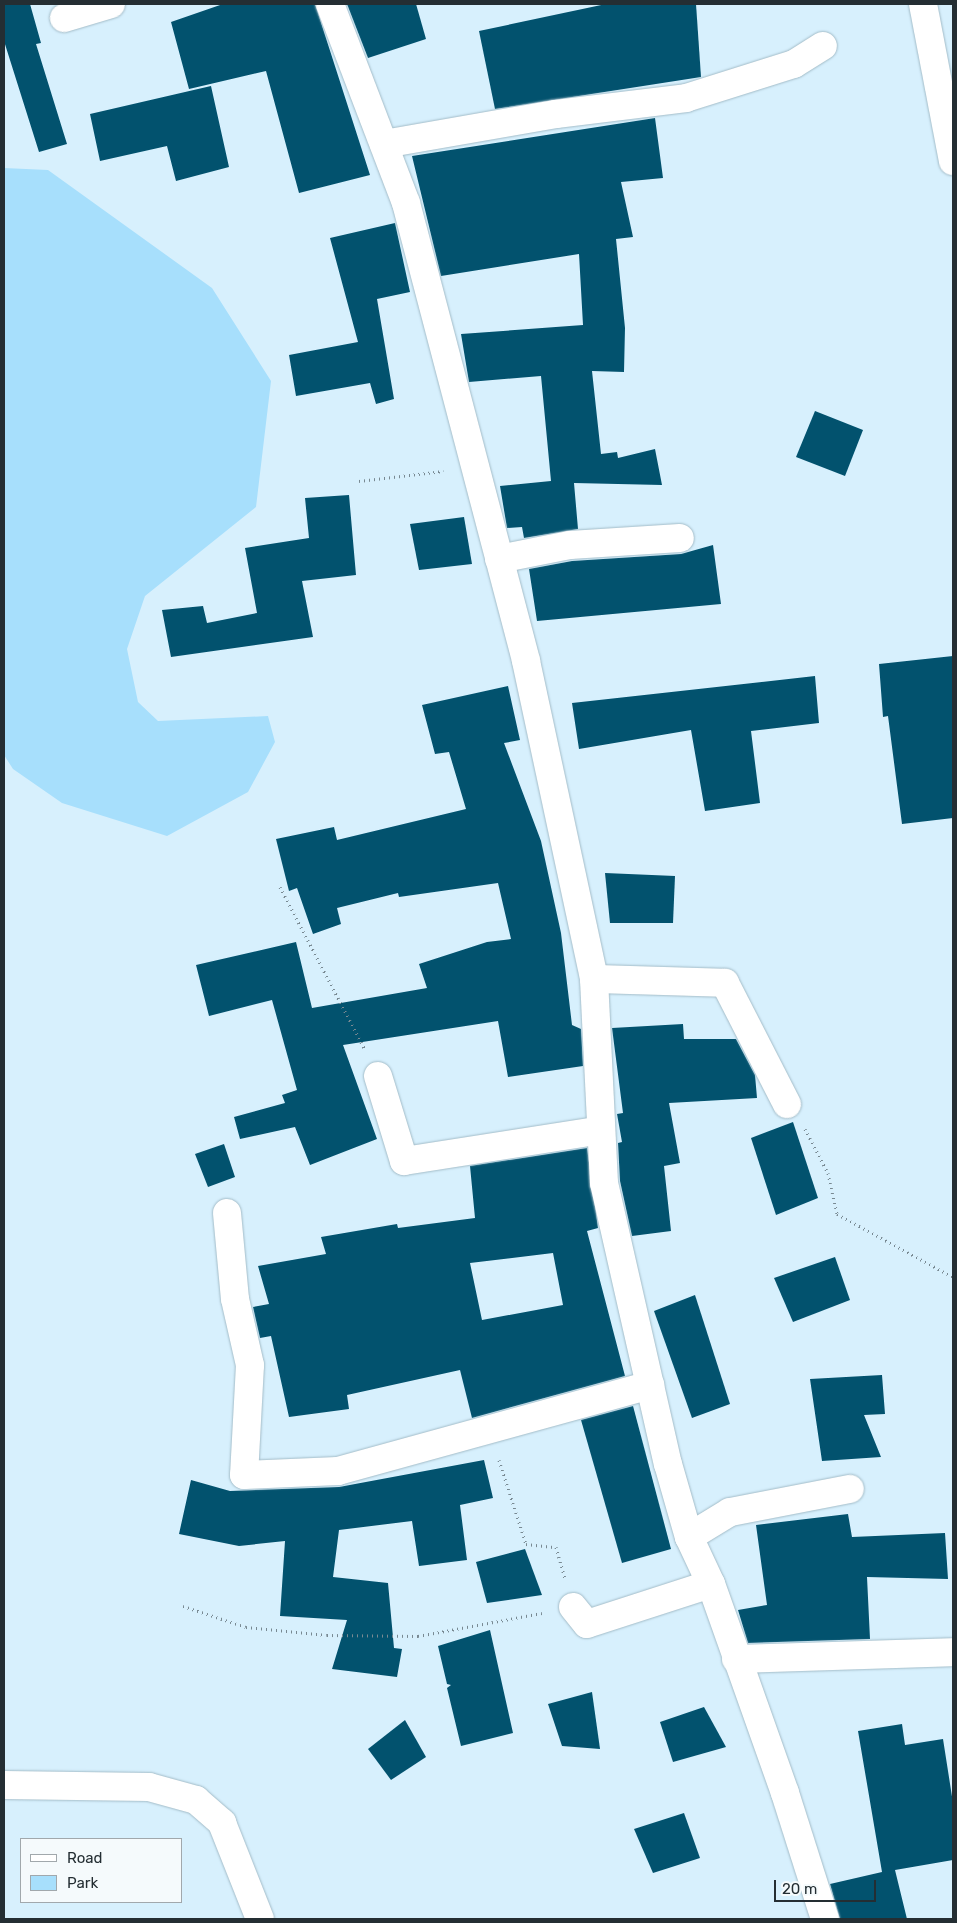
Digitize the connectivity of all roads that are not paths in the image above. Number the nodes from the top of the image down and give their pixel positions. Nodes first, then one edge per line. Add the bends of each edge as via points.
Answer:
1 (111, 4) edge
2 (330, 4) edge
3 (924, 4) edge
4 (64, 18) dead end
5 (823, 46) dead end
6 (384, 144) junction
7 (953, 161) edge
8 (680, 538) dead end
9 (499, 559) junction
10 (594, 979) junction
11 (378, 1076) road end
12 (787, 1104) road end
13 (601, 1130) junction
14 (226, 1213) dead end
15 (650, 1385) junction
16 (850, 1489) dead end
17 (689, 1537) junction
18 (711, 1584) junction
19 (573, 1607) road end
20 (953, 1652) edge
21 (736, 1659) junction
22 (4, 1785) edge
23 (260, 1919) edge
24 (826, 1919) edge

1 - 4 street
2 - 6 street
3 - 7 street
5 - 6 street via 794,64 686,98 556,114
6 - 9 street via 406,203
8 - 9 street via 570,545
9 - 10 street via 526,661
10 - 12 street via 726,983
10 - 13 street
11 - 13 street via 404,1161
13 - 15 street via 604,1182
14 - 15 street via 235,1299 250,1365 244,1475 338,1471
15 - 17 street
16 - 17 street via 730,1512
17 - 18 street
18 - 19 street via 587,1624
18 - 21 street
20 - 21 street
21 - 24 street
22 - 23 street via 149,1787 196,1800 222,1823

